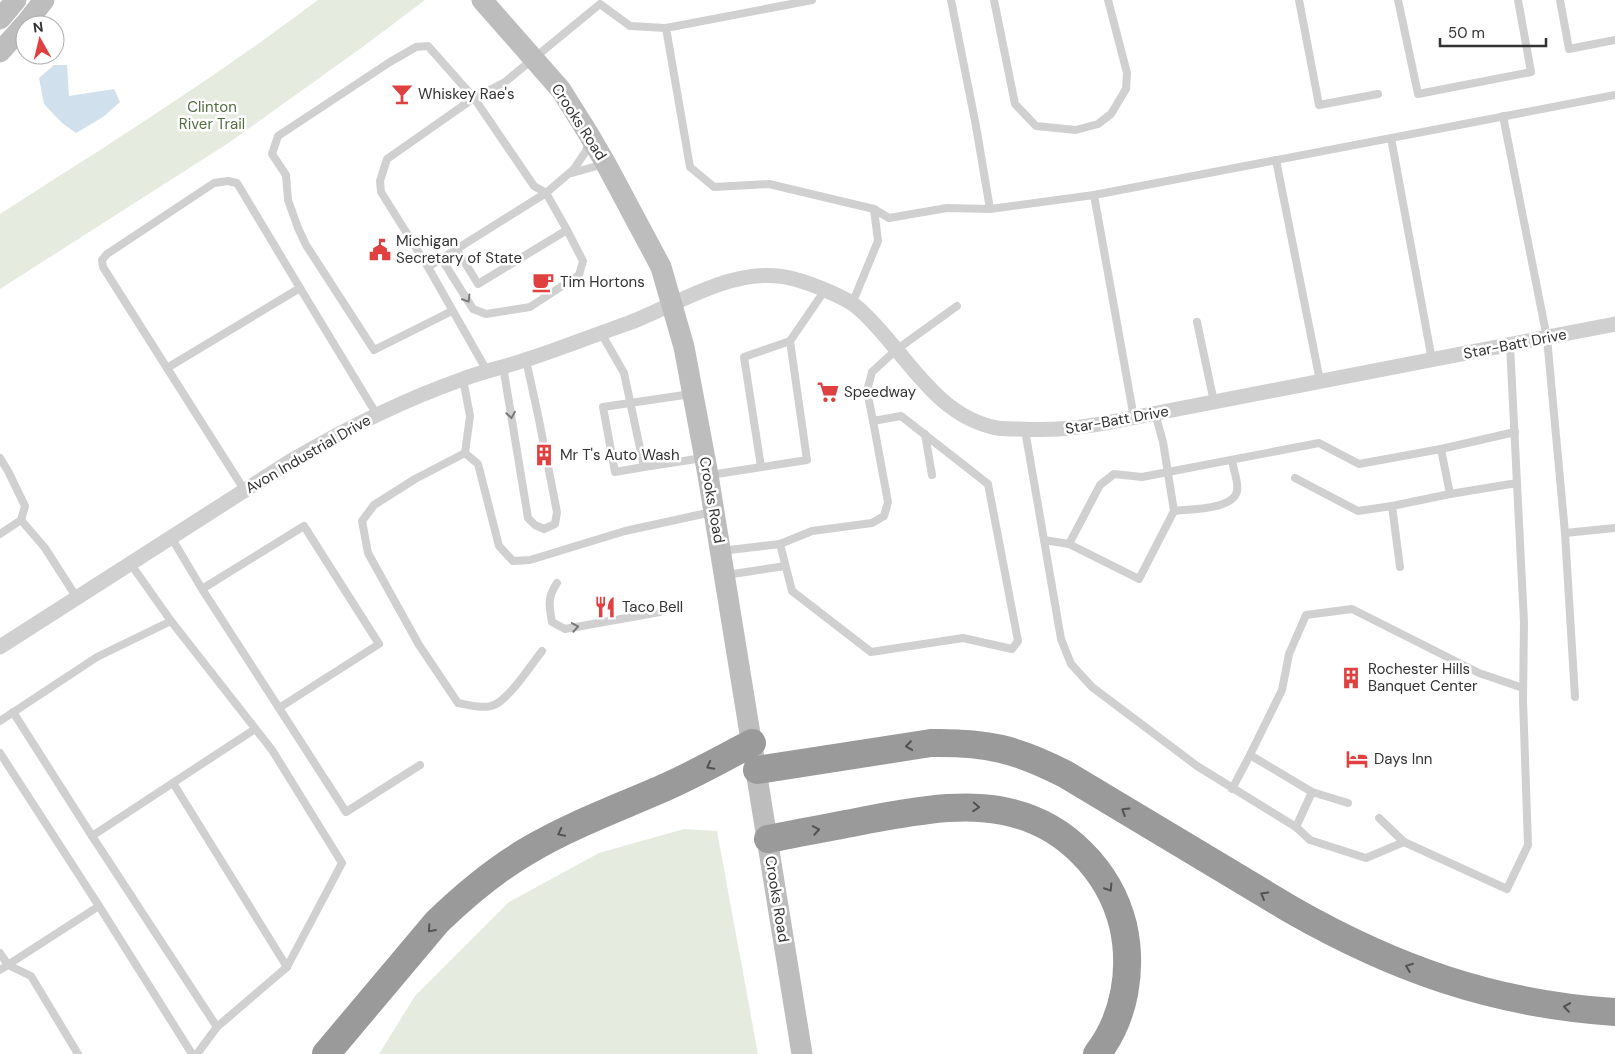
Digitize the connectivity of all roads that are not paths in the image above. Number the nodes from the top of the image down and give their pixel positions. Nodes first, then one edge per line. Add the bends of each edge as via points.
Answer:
1 (16, 0) edge
2 (44, 0) edge
3 (482, 0) edge
4 (812, 0) edge
5 (951, 0) edge
6 (994, 0) edge
7 (1108, 0) edge
8 (1299, 0) edge
9 (1398, 0) edge
10 (1518, 0) edge
11 (1560, 0) edge
12 (602, 2) edge
13 (0, 19) edge
14 (666, 28) junction
15 (1615, 40) edge
16 (0, 52) edge
17 (532, 59) junction
18 (1378, 94) dead end
19 (1615, 96) edge
20 (474, 98) junction
21 (1503, 116) junction
22 (588, 132) junction
23 (1390, 138) junction
24 (1276, 160) junction
25 (606, 164) junction
26 (570, 174) junction
27 (546, 193) junction
28 (1094, 195) junction
29 (874, 209) junction
30 (990, 209) junction
31 (567, 230) junction
32 (456, 248) junction
33 (441, 258) junction
34 (428, 267) junction
35 (300, 288) junction
36 (825, 290) junction
37 (671, 304) junction
38 (852, 304) junction
39 (957, 306) dead end
40 (452, 311) junction
41 (1197, 322) dead end
42 (1615, 324) edge
43 (601, 332) junction
44 (1547, 338) junction
45 (790, 341) junction
46 (1510, 344) junction
47 (896, 350) junction
48 (526, 360) junction
49 (1432, 360) junction
50 (502, 366) junction
51 (167, 368) junction
52 (487, 371) junction
53 (463, 379) junction
54 (1320, 381) junction
55 (693, 393) junction
56 (1214, 402) junction
57 (630, 403) junction
58 (1156, 413) junction
59 (377, 415) junction
60 (1134, 418) junction
61 (873, 421) junction
62 (1025, 430) junction
63 (1515, 432) junction
64 (925, 434) junction
65 (1441, 449) junction
66 (466, 453) junction
67 (0, 458) edge
68 (1232, 460) junction
69 (706, 466) junction
70 (644, 467) junction
71 (762, 468) junction
72 (1168, 473) junction
73 (932, 475) dead end
74 (1295, 478) dead end
75 (1517, 483) junction
76 (244, 491) junction
77 (1450, 494) junction
78 (1392, 506) junction
79 (1174, 511) junction
80 (714, 512) junction
81 (21, 520) junction
82 (1615, 528) edge
83 (1565, 533) junction
84 (0, 534) edge
85 (171, 537) junction
86 (1044, 540) junction
87 (780, 544) junction
88 (1069, 544) junction
89 (721, 550) junction
90 (130, 563) junction
91 (786, 566) junction
92 (1400, 567) dead end
93 (724, 575) junction
94 (557, 583) dead end
95 (202, 589) junction
96 (77, 598) junction
97 (660, 612) dead end
98 (171, 621) junction
99 (0, 647) edge
100 (542, 651) dead end
101 (1523, 688) junction
102 (1575, 697) dead end
103 (279, 708) junction
104 (13, 712) junction
105 (0, 721) edge
106 (255, 728) junction
107 (752, 743) junction
108 (0, 753) edge
109 (1250, 755) junction
110 (420, 765) dead end
111 (757, 770) junction
112 (173, 782) junction
113 (1232, 789) junction
114 (1312, 792) junction
115 (1348, 803) dead end
116 (1379, 818) dead end
117 (1296, 827) junction
118 (92, 836) junction
119 (768, 839) junction
120 (1404, 842) junction
121 (99, 906) junction
122 (0, 953) edge
123 (8, 965) junction
124 (287, 967) junction
125 (0, 970) edge
126 (1615, 1012) edge
127 (217, 1027) junction
128 (78, 1054) edge
129 (192, 1054) edge
130 (197, 1054) edge
131 (326, 1054) edge
132 (802, 1054) edge
133 (1097, 1054) edge

1 - 13 main road
2 - 16 main road
3 - 17 main road, Crooks Road
4 - 14 lane
5 - 30 lane
6 - 7 lane via 1015,104 1036,126 1076,130 1098,124 1111,114 1126,89 1127,73
8 - 18 lane via 1319,105
9 - 10 lane via 1418,94 1531,72
11 - 15 lane via 1569,49
12 - 14 lane via 630,26
12 - 17 lane
14 - 29 lane via 690,167 714,187 769,184
17 - 20 lane via 505,82
17 - 22 main road, Crooks Road via 561,90
19 - 21 lane
20 - 27 lane via 534,186
20 - 34 lane via 387,159 383,168 381,192
20 - 40 lane via 428,46 416,47 278,136 272,154 286,175 288,200 306,245 374,350
21 - 23 lane
21 - 44 lane
22 - 25 main road, Crooks Road
22 - 26 lane via 586,151
23 - 24 lane
23 - 49 lane
24 - 28 lane
24 - 54 lane
25 - 26 lane
25 - 37 main road, Crooks Road via 661,267
26 - 27 lane
27 - 31 lane
27 - 32 lane
28 - 30 lane
28 - 60 lane
29 - 30 lane via 889,218 947,208
29 - 38 lane via 878,242
31 - 32 lane via 478,284
33 -> 31 lane via 473,309 486,314 530,307 580,275 583,261
32 - 33 lane
33 - 34 lane
34 - 40 lane
35 - 51 lane
35 - 51 lane via 237,183 228,180 214,183 102,260 103,267
35 - 59 lane
36 - 37 street, Star-Batt Drive via 794,278 774,275 744,278 706,288
36 - 38 street, Star-Batt Drive
36 - 45 lane
37 - 43 street, Avon Industrial Drive
37 - 55 main road, Crooks Road
38 - 47 street, Star-Batt Drive
39 - 47 lane
40 - 52 lane
41 - 56 lane
42 - 44 street, Star-Batt Drive
43 - 48 street, Avon Industrial Drive
43 - 57 lane via 624,373
44 - 46 street, Star-Batt Drive
44 - 83 lane
45 - 71 lane via 744,356
45 - 71 lane via 808,460
46 - 49 street, Star-Batt Drive
46 - 63 lane
47 - 61 lane via 872,372 867,391
47 - 62 street, Star-Batt Drive via 934,393 968,418 997,428
48 - 50 street, Avon Industrial Drive
50 -> 48 lane via 528,518 544,529 555,524 556,512
49 - 54 street, Star-Batt Drive
50 - 52 street, Avon Industrial Drive
51 - 76 lane
52 - 53 street, Avon Industrial Drive
53 - 59 street, Avon Industrial Drive
53 - 66 lane via 470,416
54 - 56 street, Star-Batt Drive
55 - 57 lane
55 - 69 main road, Crooks Road
56 - 58 street, Star-Batt Drive
57 - 70 lane
57 - 70 lane via 604,407 615,472
58 - 60 street, Star-Batt Drive
58 - 72 lane
59 - 76 street, Avon Industrial Drive via 332,437
60 - 62 street, Star-Batt Drive via 1070,430
61 - 64 lane via 901,416
61 - 87 lane via 888,502 884,516 872,523 812,531
62 - 86 lane
63 - 65 lane
63 - 75 lane
64 - 73 lane
64 - 91 lane via 988,484 1018,641 1012,649 963,638 871,652 792,591
65 - 68 lane via 1359,464 1319,443
65 - 77 lane
66 - 80 lane via 478,464 498,546 513,561 530,560 625,531
66 - 100 lane via 374,505 362,521 368,553 418,645 458,703 475,707 496,705
67 - 81 lane via 25,506
68 - 72 lane
68 - 79 lane via 1237,490 1232,500 1222,505
69 - 70 lane
69 - 71 lane
69 - 80 main road, Crooks Road
72 - 79 lane
72 - 88 lane via 1142,477 1114,474 1100,485
74 - 78 lane via 1358,511
75 - 77 lane
75 - 101 lane via 1524,622
76 - 85 street, Avon Industrial Drive
77 - 78 lane
78 - 92 lane
79 - 88 lane via 1139,579
80 - 89 main road, Crooks Road
81 - 84 lane
81 - 96 lane via 45,548
82 - 83 lane
83 - 102 lane
85 - 90 street, Avon Industrial Drive
85 - 95 lane
86 - 88 lane
86 - 113 lane via 1061,639 1071,664 1092,687
87 - 89 lane
87 - 91 lane
89 - 93 main road, Crooks Road
90 - 96 street, Avon Industrial Drive
90 - 98 lane
91 - 93 lane
93 - 107 main road, Crooks Road
94 -> 97 lane via 550,594 549,606 552,622 565,629
95 - 103 lane
95 - 103 lane via 304,526 379,644
96 - 99 street, Avon Industrial Drive
98 - 104 lane via 97,657
98 - 106 lane
101 - 109 lane via 1480,673 1352,609 1306,615 1289,654 1282,690
101 - 120 lane via 1528,844 1507,889
103 - 110 lane via 346,812
104 - 105 lane
104 - 118 lane
106 - 112 lane
106 - 124 lane via 342,863
107 - 111 main road, Crooks Road
107 -> 131 highway via 695,774 556,835 504,866 437,922
108 - 121 lane
109 - 113 lane
109 - 114 lane
111 - 119 main road, Crooks Road
126 -> 111 highway via 1552,1005 1476,989 1382,957 1324,929 1065,774 1004,748 958,742 931,743
112 - 118 lane
112 - 124 lane
113 - 117 lane
114 - 115 lane
114 - 117 lane
116 - 120 lane
117 - 120 lane via 1310,840 1366,858
118 - 127 lane
119 - 132 main road, Crooks Road
119 -> 133 highway via 917,811 971,806 1011,812 1065,837 1092,864 1113,895 1128,952 1120,1008 1109,1036
121 - 123 lane
121 - 129 lane
122 - 123 lane
123 - 125 lane
123 - 128 lane via 31,976
124 - 127 lane
127 - 130 lane

